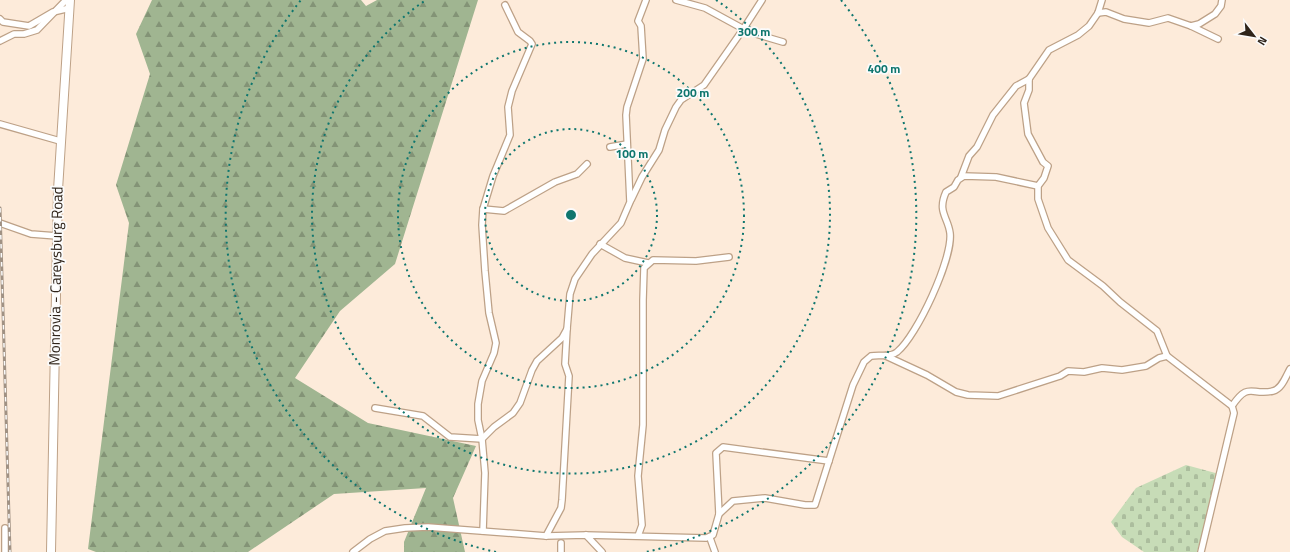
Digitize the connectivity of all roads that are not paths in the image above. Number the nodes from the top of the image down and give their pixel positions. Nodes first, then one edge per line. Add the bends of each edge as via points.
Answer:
1 (66, 0) edge
2 (646, 0) edge
3 (676, 0) edge
4 (762, 0) edge
5 (1102, 0) edge
6 (1222, 0) edge
7 (70, 4) edge
8 (505, 5) dead end
9 (53, 12) junction
10 (1098, 13) junction
11 (0, 19) edge
12 (1191, 26) junction
13 (744, 28) junction
14 (1218, 39) dead end
15 (0, 41) edge
16 (782, 42) dead end
17 (1029, 79) junction
18 (0, 124) edge
19 (60, 140) junction
20 (628, 144) junction
21 (610, 147) dead end
22 (586, 164) dead end
23 (962, 177) junction
24 (1038, 186) junction
25 (630, 202) junction
26 (483, 209) junction
27 (0, 223) edge
28 (57, 236) junction
29 (600, 244) junction
30 (729, 257) dead end
31 (648, 263) junction
32 (565, 338) junction
33 (886, 356) junction
34 (1167, 356) junction
35 (1290, 369) edge
36 (1232, 406) junction
37 (375, 408) dead end
38 (482, 439) junction
39 (829, 461) junction
40 (719, 514) junction
41 (5, 528) dead end
42 (483, 531) junction
43 (586, 535) junction
44 (546, 536) junction
45 (638, 536) junction
46 (710, 538) junction
47 (561, 543) dead end
48 (5, 552) edge
49 (51, 552) edge
50 (353, 552) edge
51 (561, 552) edge
52 (602, 552) edge
53 (715, 552) edge
54 (1201, 552) edge

1 - 9 street
2 - 20 street via 638,21 641,26 643,59 627,106
3 - 13 street via 705,8
4 - 13 street
5 - 10 street
6 - 12 street via 1214,14
7 - 9 street
7 - 19 main road, Monrovia - Careysburg Road
8 - 26 street via 518,32 532,44 512,91 508,107 510,135
9 - 11 street via 29,26
9 - 15 street via 37,30 14,34
10 - 12 street via 1106,12 1149,23 1168,18
10 - 17 street via 1084,30 1049,50
12 - 14 street
13 - 16 street via 749,32
13 - 25 street via 704,85 681,100 676,107 659,150
17 - 23 street via 1016,86 993,115 977,147 969,156
17 - 24 street via 1029,90 1024,103 1028,134 1043,162 1048,166
18 - 19 street
19 - 28 main road, Monrovia - Careysburg Road
20 - 21 street
20 - 25 street
22 - 26 street via 577,174 555,182 504,211
23 - 24 street via 996,177
23 - 33 street via 954,187 947,190 943,199 944,218 950,233 944,269 912,332 897,352
24 - 34 street via 1038,199 1048,228 1068,260 1157,331
25 - 29 street via 621,222
26 - 38 street via 489,313 496,343 482,381 478,404
27 - 28 street via 31,234
28 - 49 main road, Monrovia - Careysburg Road
29 - 31 street via 625,258
29 - 32 street via 574,279
30 - 31 street via 696,261 653,260
31 - 45 street via 644,268 643,424 638,476 642,525
32 - 38 street via 537,361 520,403 513,413
32 - 44 street via 565,364 569,376 561,504
33 - 34 street via 927,375 961,395 998,396 1060,376 1068,371 1084,372 1102,368 1122,370 1146,366
33 - 39 street via 871,356 861,368 853,385
34 - 36 street
35 - 36 street via 1282,385 1273,391 1248,390 1239,396
36 - 54 street via 1234,413
37 - 38 street via 423,416 450,437
38 - 42 street
39 - 40 street via 815,505 765,498 741,499 728,503
39 - 40 street via 723,447 718,449 716,453
40 - 46 street
41 - 48 street
42 - 44 street
42 - 50 street via 428,527 385,531
43 - 44 street
43 - 45 street
43 - 52 street
45 - 46 street
46 - 53 street
47 - 51 street

